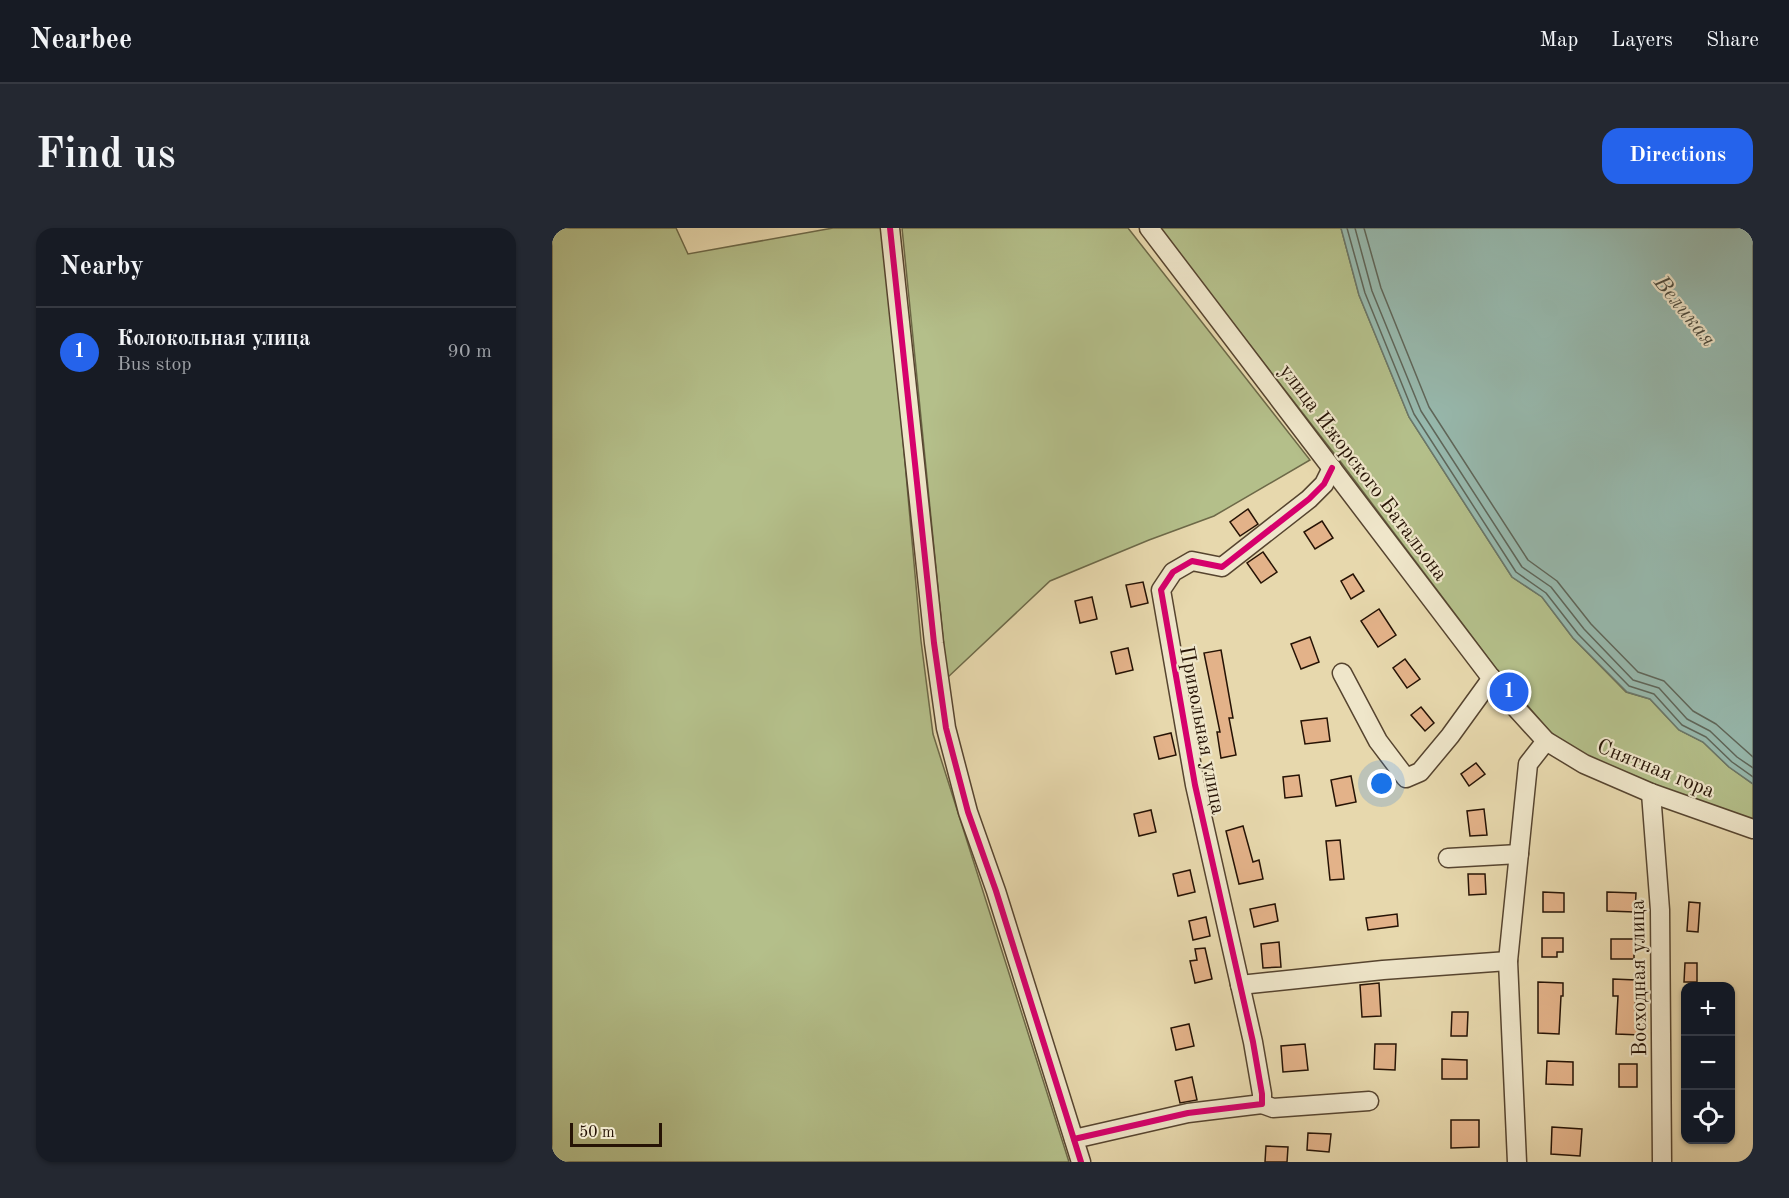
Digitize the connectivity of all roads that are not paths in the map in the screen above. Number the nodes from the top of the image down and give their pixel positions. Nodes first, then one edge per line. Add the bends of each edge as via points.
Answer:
1 (890, 228) edge
2 (1149, 228) edge
3 (1332, 468) junction
4 (1342, 673) dead end
5 (1492, 678) junction
6 (1546, 741) junction
7 (1651, 793) junction
8 (1753, 829) edge
9 (1519, 854) junction
10 (1448, 858) dead end
11 (1508, 961) junction
12 (1240, 985) junction
13 (1262, 1099) junction
14 (1369, 1101) dead end
15 (1074, 1139) junction
16 (1081, 1162) edge
17 (1517, 1162) edge
18 (1662, 1162) edge

1 - 15 street via 946,728 968,812
2 - 3 street, улица Ижорского Батальона
3 - 5 street, улица Ижорского Батальона
3 - 12 street, Привольная улица via 1324,484 1309,499 1222,567 1192,561 1173,572 1161,590 1195,785
4 - 5 street via 1378,741 1406,778 1420,772
5 - 6 street, улица Ижорского Батальона
6 - 7 street, Снятная гора via 1584,764
6 - 9 street via 1528,764
7 - 8 street, Снятная гора
7 - 18 street, Восходная улица via 1660,910
9 - 10 street
9 - 11 street
11 - 12 street
11 - 17 street
12 - 13 street, Привольная улица
13 - 14 street via 1273,1108
13 - 15 street
15 - 16 street

